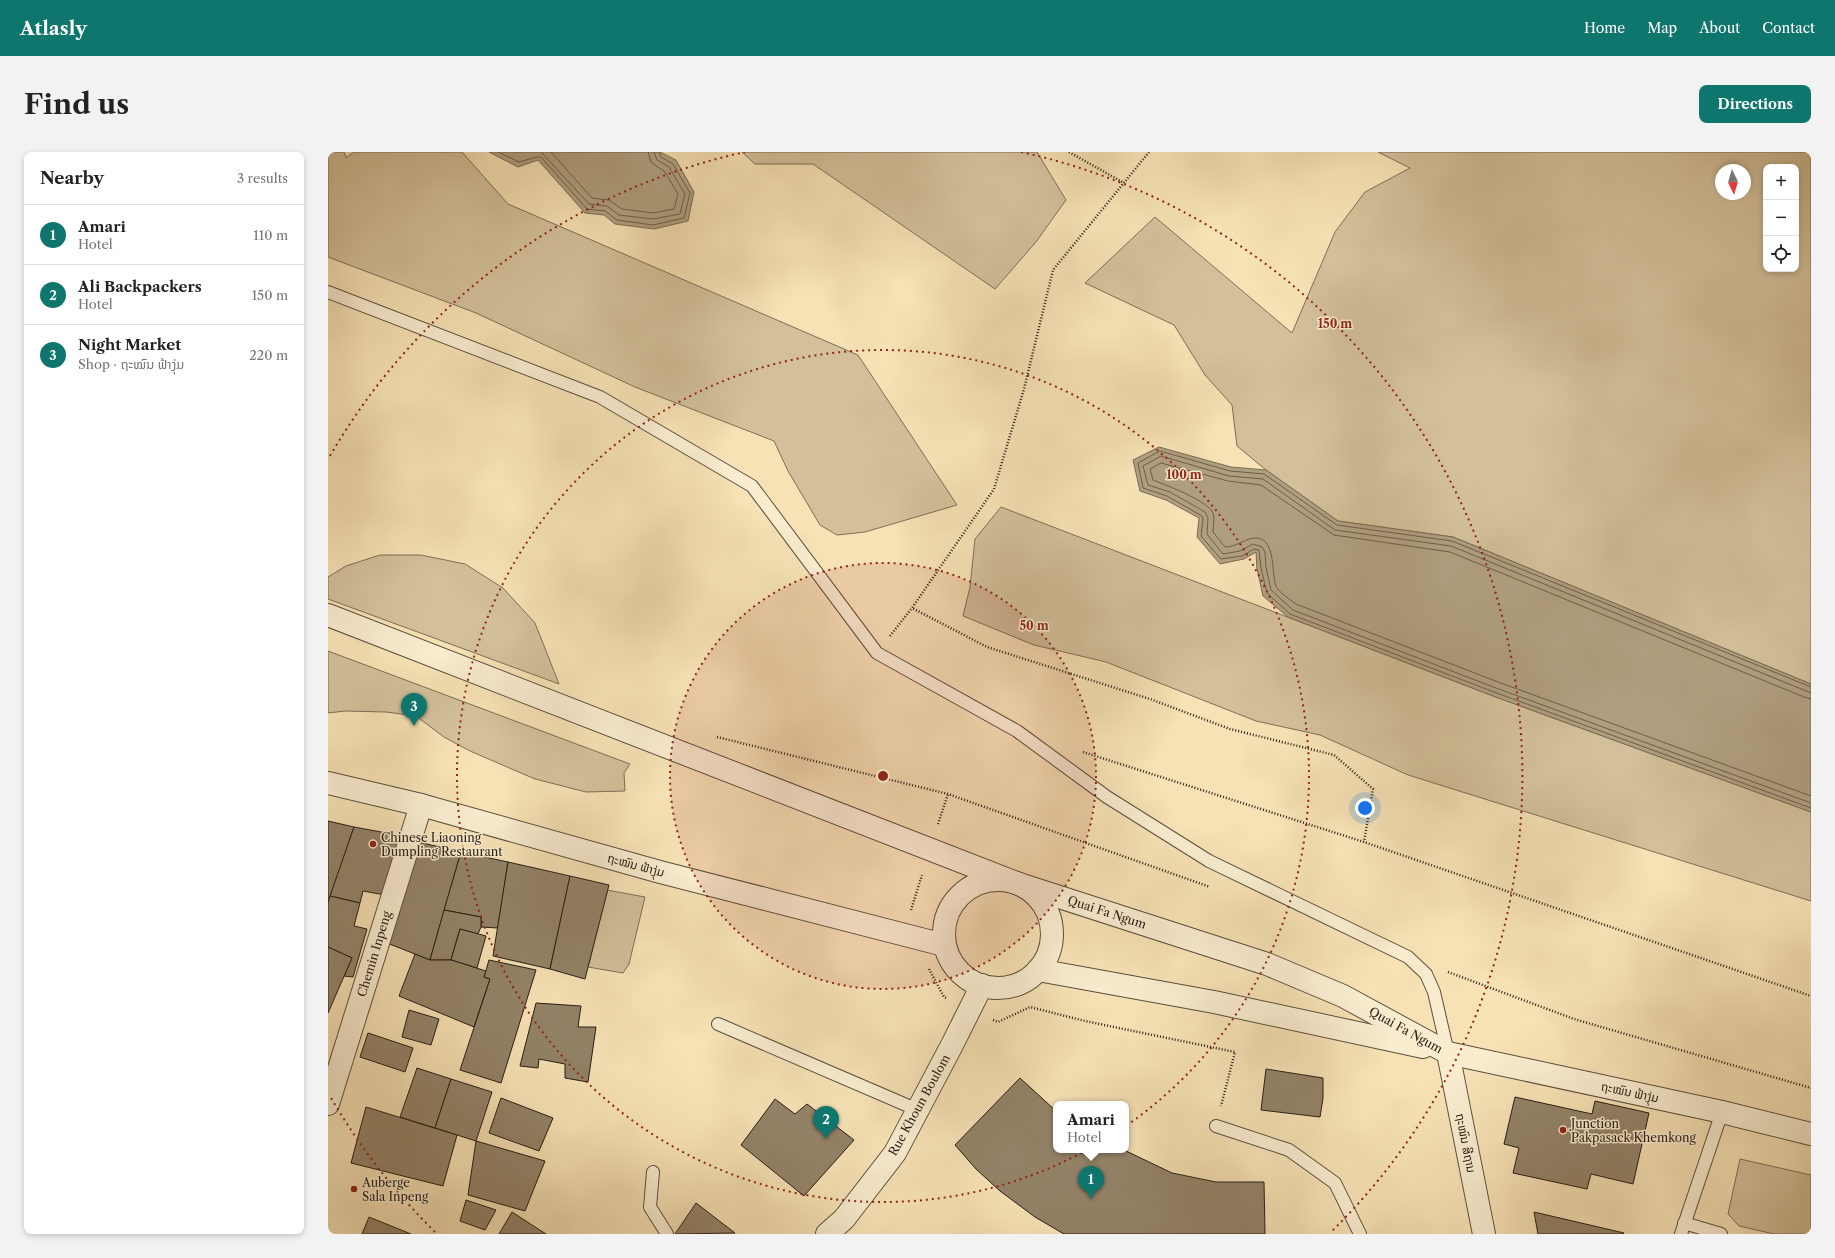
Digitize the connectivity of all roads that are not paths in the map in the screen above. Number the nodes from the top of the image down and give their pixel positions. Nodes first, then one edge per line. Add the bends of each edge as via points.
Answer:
1 (328, 292) edge
2 (328, 616) edge
3 (328, 783) edge
4 (421, 805) junction
5 (1019, 884) junction
6 (944, 945) junction
7 (1038, 970) junction
8 (982, 985) junction
9 (718, 1024) dead end
10 (1448, 1053) junction
11 (328, 1104) edge
12 (918, 1110) junction
13 (1722, 1112) junction
14 (1216, 1126) dead end
15 (1811, 1134) edge
16 (653, 1172) dead end
17 (1683, 1228) edge
18 (667, 1234) edge
19 (827, 1234) edge
20 (1360, 1234) edge
21 (1484, 1234) edge
22 (1722, 1234) edge

1 - 10 lane via 600,397 752,486 877,653 1017,731 1107,797 1209,861 1408,957 1426,974 1434,992
2 - 5 street
3 - 4 street, ຖະໝົນ ຟ້າງຸ່ມ
4 - 6 street, ຖະໝົນ ຟ້າງຸ່ມ via 660,872
4 - 11 street, Chemin Inpeng
5 - 6 street via 996,879 973,885 955,900 944,921
5 - 7 street via 1034,893 1044,906 1051,922 1052,939 1047,956
5 - 10 street, Quai Fa Ngum via 1267,964 1343,996
6 - 8 street via 957,970 968,979
7 - 8 street via 1012,986
7 - 10 street, Quai Fa Ngum via 1214,1002
8 - 12 street, Rue Khoun Boulom
9 - 12 lane
10 - 13 street, ຖະໝົນ ຟ້າງຸ່ມ
10 - 21 street, ຖະໜົນ ສີຖານ
12 - 19 street, Rue Khoun Boulom via 895,1153 844,1219
13 - 15 street, ຖະໝົນ ຟ້າງຸ່ມ
13 - 17 lane
14 - 20 lane via 1289,1150 1335,1183
16 - 18 lane via 650,1207
17 - 22 lane

